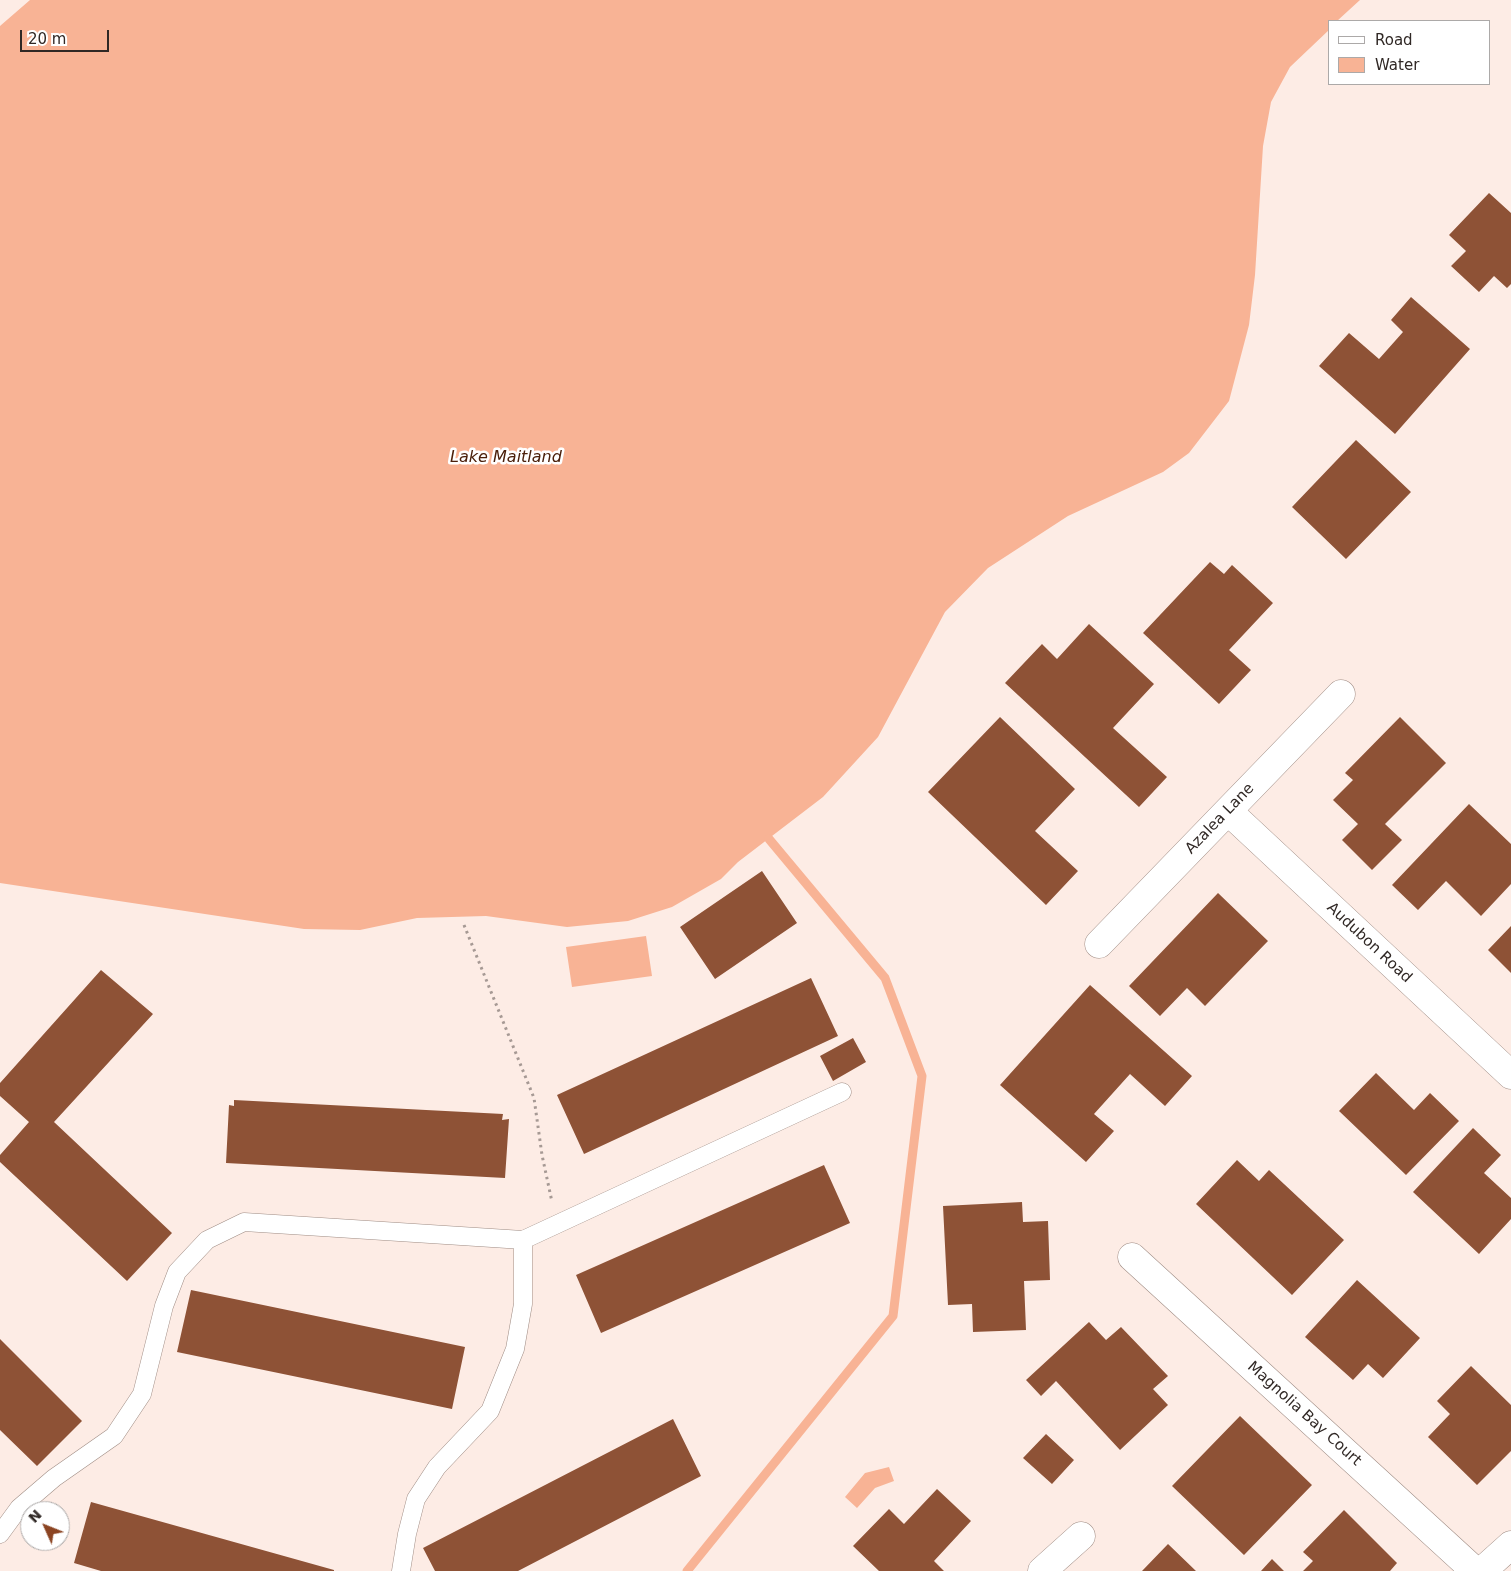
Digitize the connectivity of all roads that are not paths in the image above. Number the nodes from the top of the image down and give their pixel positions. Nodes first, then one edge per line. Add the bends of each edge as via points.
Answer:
1 (1341, 694) dead end
2 (1228, 811) junction
3 (1099, 944) dead end
4 (1511, 1075) edge
5 (842, 1092) dead end
6 (523, 1240) junction
7 (1132, 1257) dead end
8 (0, 1534) edge
9 (1081, 1536) dead end
10 (1511, 1545) edge
11 (401, 1571) edge
12 (1042, 1571) edge
13 (1475, 1571) edge
14 (1482, 1571) edge

1 - 2 street, Azalea Lane
2 - 3 street, Azalea Lane
2 - 4 street, Audubon Road
5 - 6 lane
6 - 8 lane via 244,1222 207,1240 177,1272 164,1306 142,1394 114,1436 54,1478 19,1508
6 - 11 lane via 523,1304 515,1349 490,1411 437,1467 416,1499 406,1534
7 - 13 street, Magnolia Bay Court
9 - 12 street
10 - 14 street

